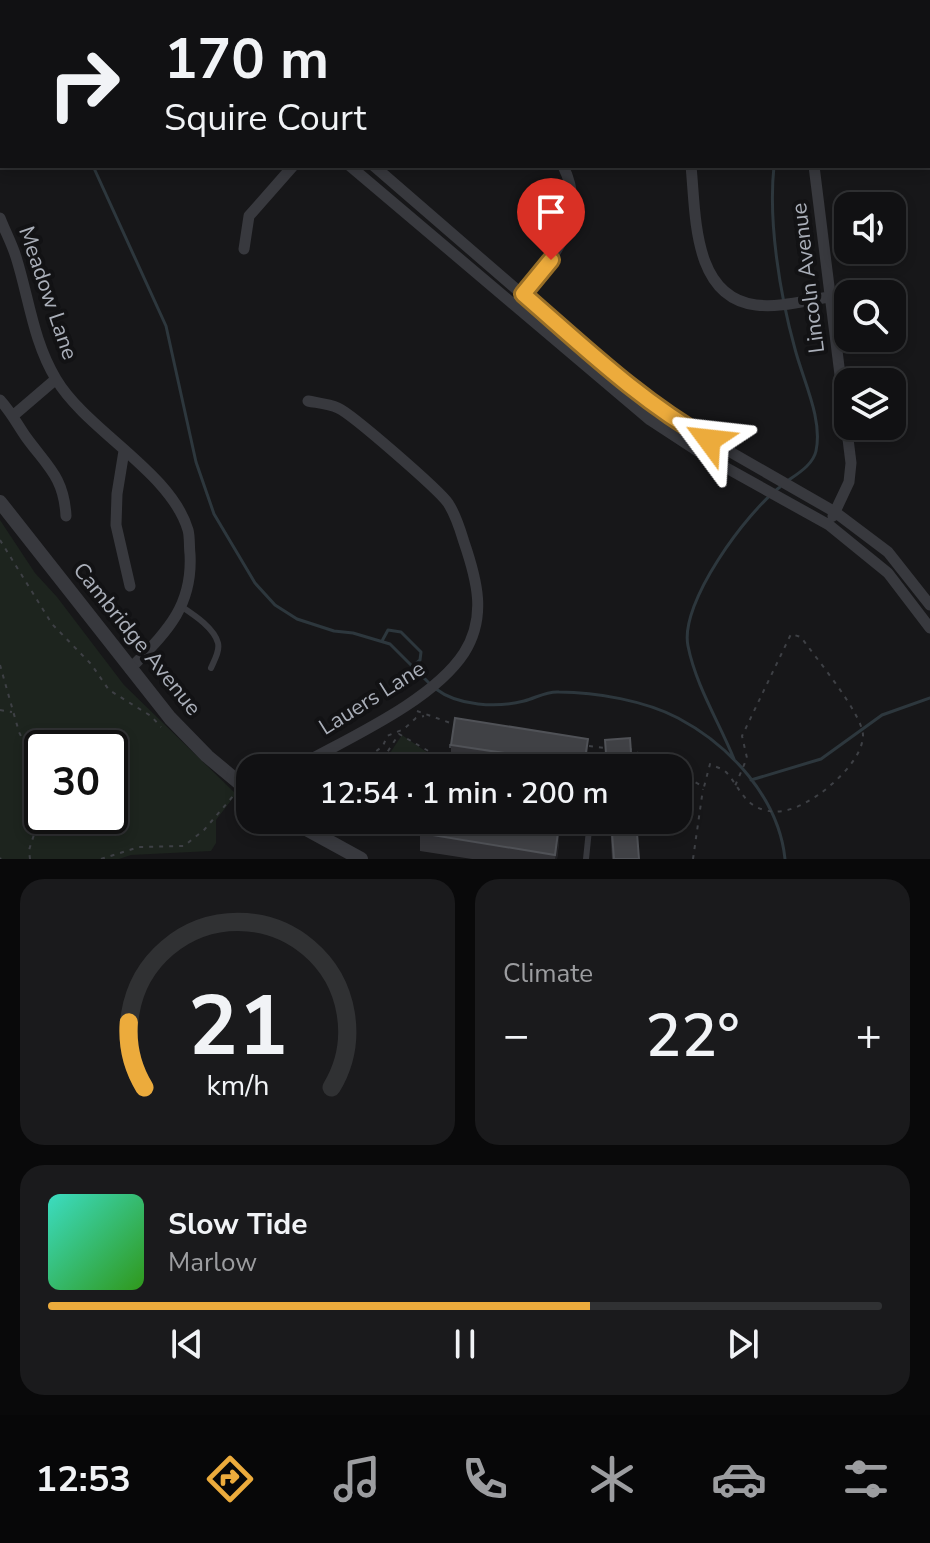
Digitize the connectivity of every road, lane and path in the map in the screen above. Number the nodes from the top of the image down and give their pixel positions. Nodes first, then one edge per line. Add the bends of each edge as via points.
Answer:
1 (291, 168) edge
2 (352, 168) edge
3 (376, 168) edge
4 (564, 168) edge
5 (691, 168) edge
6 (814, 168) edge
7 (0, 218) edge
8 (244, 249) dead end
9 (523, 294) junction
10 (830, 297) junction
11 (514, 306) junction
12 (56, 379) junction
13 (0, 400) edge
14 (308, 401) dead end
15 (14, 415) junction
16 (124, 451) junction
17 (0, 502) edge
18 (835, 512) junction
19 (66, 516) dead end
20 (829, 525) junction
21 (0, 540) edge
22 (130, 586) dead end
23 (930, 605) edge
24 (182, 607) junction
25 (930, 628) edge
26 (0, 665) edge
27 (211, 668) dead end
28 (130, 669) junction
29 (404, 706) junction
30 (0, 710) edge
31 (13, 712) junction
32 (427, 716) junction
33 (455, 725) edge
34 (169, 735) dead end
35 (450, 743) edge
36 (24, 745) edge
37 (583, 745) edge
38 (609, 748) edge
39 (621, 748) edge
40 (320, 754) edge
41 (374, 754) edge
42 (386, 754) edge
43 (431, 754) edge
44 (449, 754) edge
45 (644, 754) edge
46 (692, 781) edge
47 (236, 786) edge
48 (735, 786) junction
49 (704, 787) junction
50 (236, 794) edge
51 (34, 834) edge
52 (315, 834) edge
53 (589, 834) edge
54 (30, 859) edge
55 (101, 859) edge
56 (361, 859) edge
57 (586, 859) edge
58 (693, 859) edge

1 - 8 street via 249,216
2 - 11 street
3 - 9 street
4 - 9 street via 573,203 569,228
5 - 10 street via 702,253 714,281 735,299 754,305
6 - 10 street, Lincoln Avenue
7 - 12 street, Meadow Lane
9 - 11 street
9 - 18 street via 666,415
10 - 18 street, Lincoln Avenue via 851,463
11 - 20 street via 650,420
12 - 15 street
12 - 16 street, Meadow Lane
13 - 15 street
14 - 29 street, Lauers Lane via 343,411 447,502 475,574 478,611 472,637 444,677
15 - 19 street via 57,476
16 - 22 street via 116,525
16 - 24 street, Meadow Lane via 176,505 188,531 189,585
17 - 28 street, Cambridge Avenue
18 - 20 street, Lincoln Avenue
18 - 23 street via 888,552
20 - 25 street via 888,573
21 - 34 path via 52,624 109,690 151,716
24 - 27 lane via 218,642
24 - 28 street, Meadow Lane
26 - 31 path
28 - 47 street, Cambridge Avenue
29 - 32 path
29 - 40 street, Lauers Lane
30 - 31 path
31 - 36 path
32 - 33 path
32 - 41 path via 387,736
35 - 44 path
37 - 38 path
39 - 45 path
42 - 43 path via 399,734
46 - 49 path
48 - 48 path via 743,798 765,810 791,810 840,779 857,753 863,735 856,714 801,637 791,634 753,711 742,736 747,758
48 - 49 path via 725,770 710,764
49 - 58 path
50 - 55 path via 184,846 139,847
51 - 54 path
52 - 56 street
53 - 57 lane

